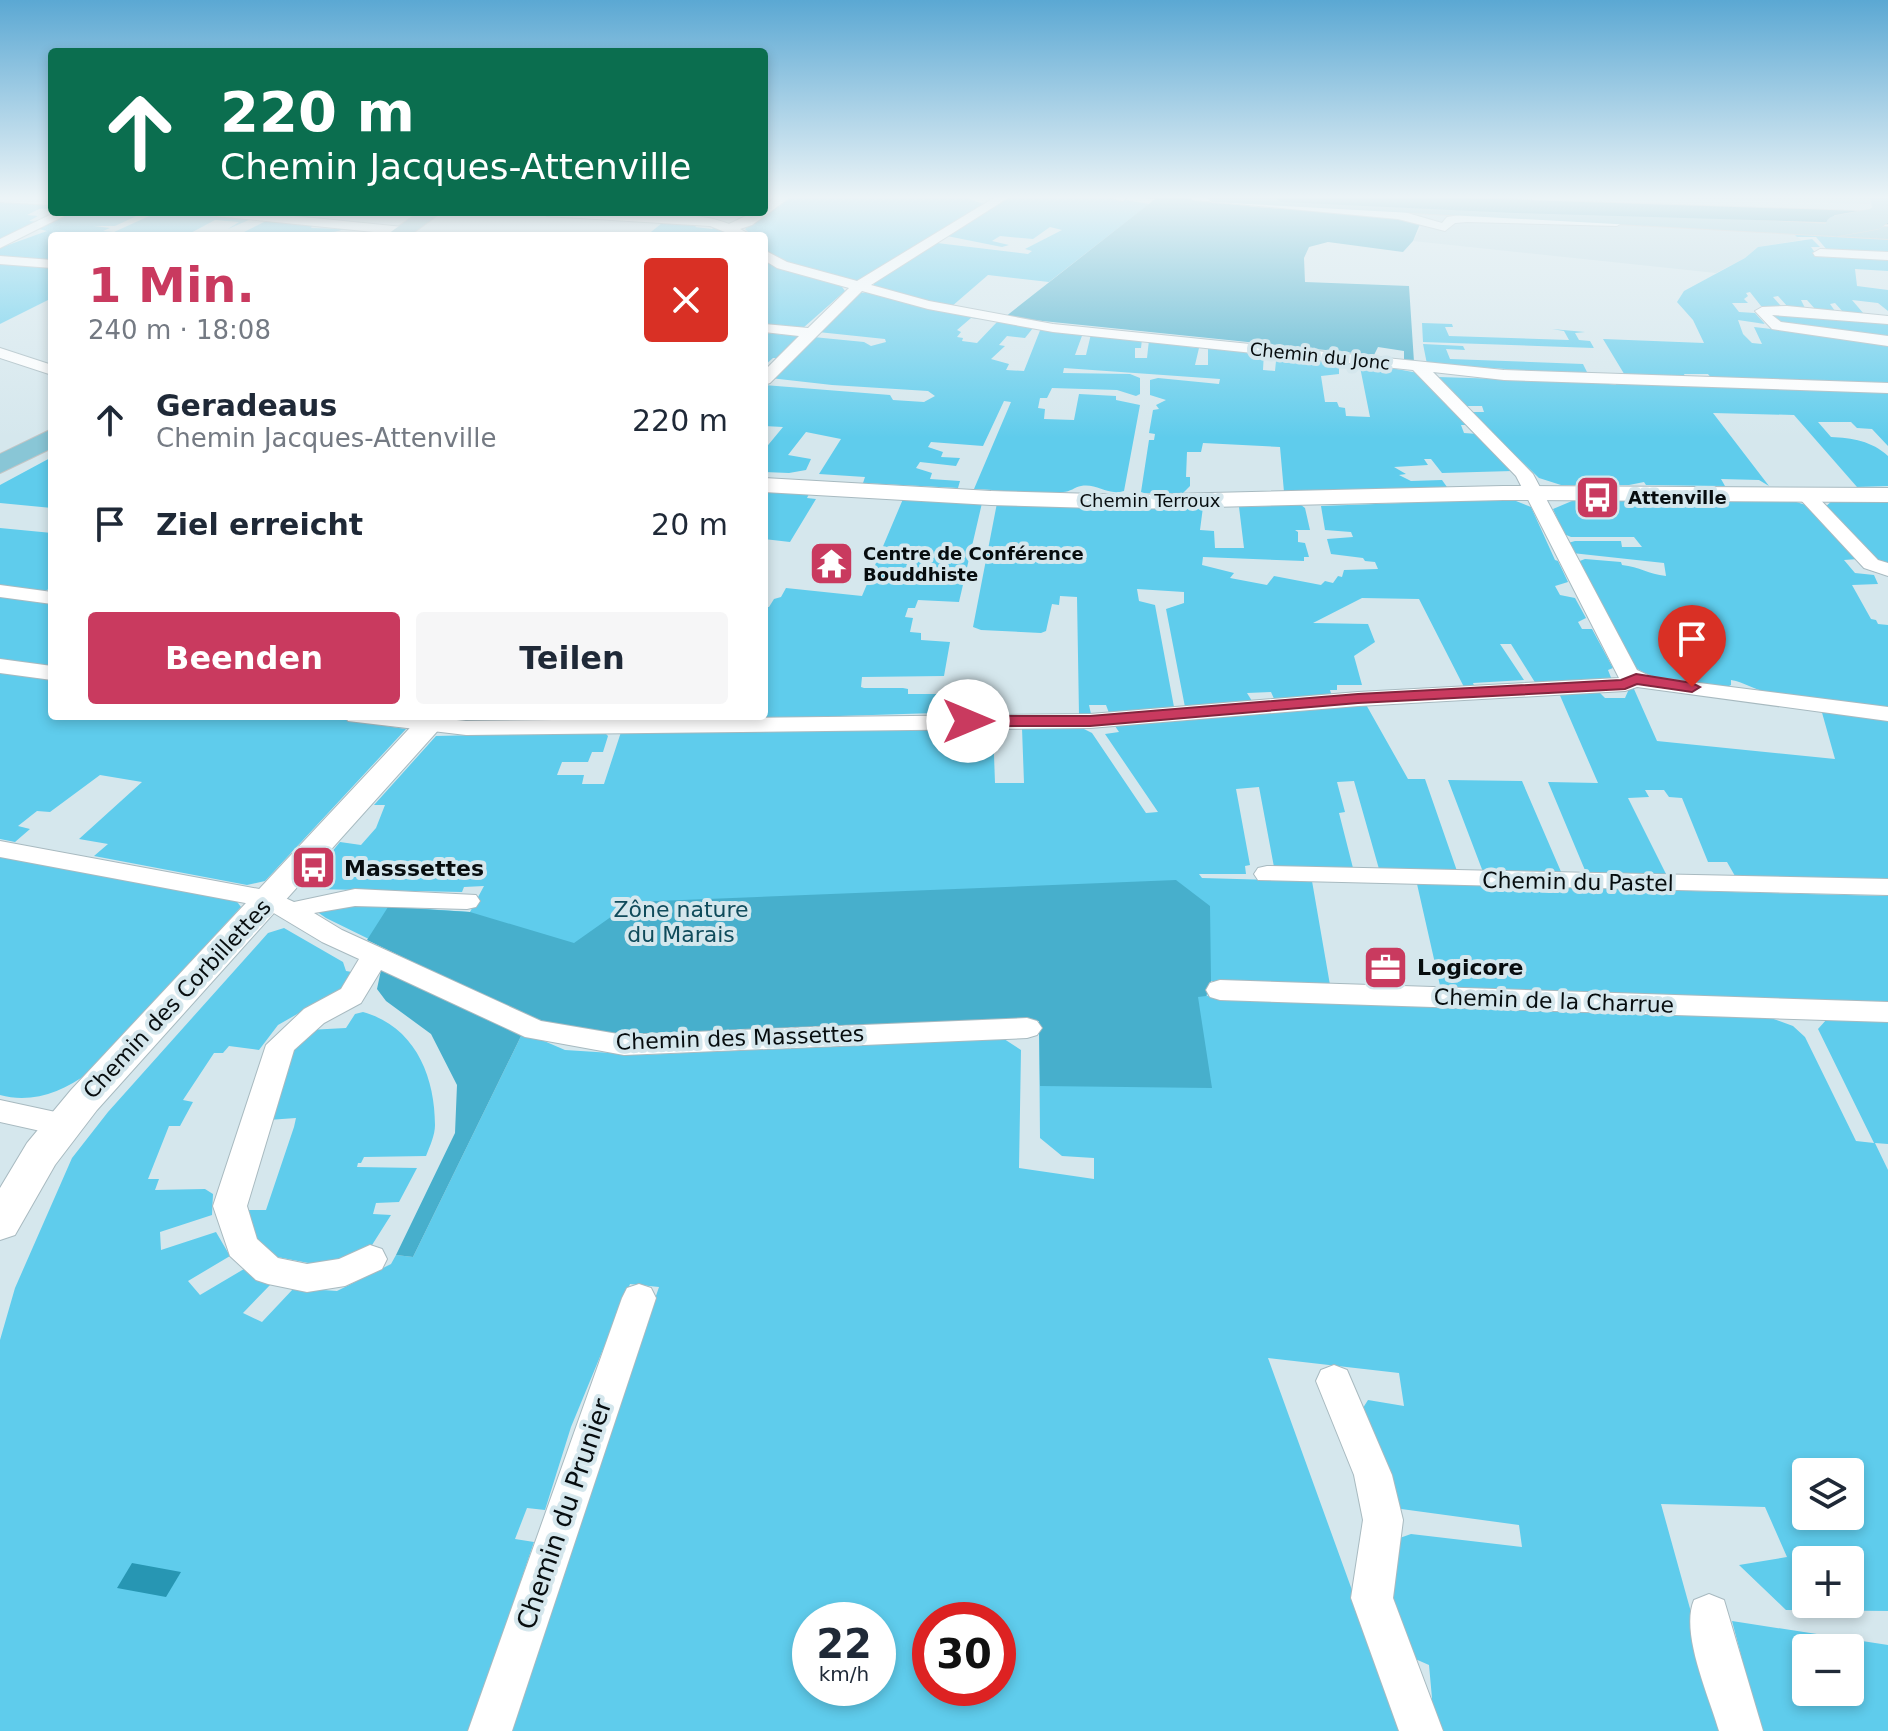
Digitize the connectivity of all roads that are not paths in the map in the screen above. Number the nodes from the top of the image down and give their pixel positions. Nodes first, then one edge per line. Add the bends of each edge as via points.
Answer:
1 (825, 277) edge
2 (874, 277) edge
3 (859, 286) junction
4 (1888, 320) edge
5 (768, 328) edge
6 (809, 333) junction
7 (1888, 341) edge
8 (0, 353) edge
9 (1419, 367) junction
10 (48, 369) edge
11 (768, 376) edge
12 (1888, 388) edge
13 (48, 439) edge
14 (0, 465) edge
15 (768, 485) edge
16 (1536, 492) junction
17 (1805, 494) junction
18 (1888, 495) edge
19 (1888, 570) edge
20 (0, 591) edge
21 (48, 597) edge
22 (0, 666) edge
23 (48, 672) edge
24 (1636, 678) junction
25 (1888, 714) edge
26 (432, 721) edge
27 (0, 849) edge
28 (1267, 874) dead end
29 (1888, 887) edge
30 (467, 901) dead end
31 (281, 905) junction
32 (375, 955) junction
33 (1220, 990) dead end
34 (1888, 1012) edge
35 (1027, 1028) dead end
36 (0, 1111) edge
37 (63, 1124) junction
38 (0, 1224) edge
39 (370, 1259) dead end
40 (639, 1298) dead end
41 (1334, 1381) dead end
42 (1709, 1614) dead end
43 (490, 1731) edge
44 (1421, 1731) edge
45 (1741, 1731) edge

1 - 3 street, Chemin du Jonc
2 - 3 street
3 - 6 street
3 - 9 street, Chemin du Jonc via 1038,326
4 - 7 street via 1762,311 1777,326
5 - 6 street
6 - 11 street
8 - 10 street
9 - 12 street, Chemin du Jonc
9 - 16 street
13 - 14 main road
15 - 16 street, Chemin Terroux via 1130,502
16 - 17 street, Chemin Terroux
16 - 24 street via 1600,624 1628,674
17 - 18 street, Chemin Terroux
17 - 19 street via 1871,564
20 - 21 street
22 - 23 street
24 - 25 street
24 - 26 street via 1625,684 1090,721 495,728
26 - 31 street, Chemin des Corbillettes
27 - 31 street
28 - 29 street, Chemin du Pastel
30 - 31 street via 340,898
31 - 32 street, Chemin des Massettes
31 - 37 street, Chemin des Corbillettes
32 - 35 street, Chemin des Massettes via 535,1030 624,1045
32 - 39 street via 351,996 314,1016 281,1045 230,1206 242,1246 268,1270 307,1278 345,1272
33 - 34 street, Chemin de la Charrue
36 - 37 street
37 - 38 street, Chemin des Corbillettes
40 - 43 street, Chemin du Prunier
41 - 44 street via 1373,1475 1383,1520 1372,1598
42 - 45 street

